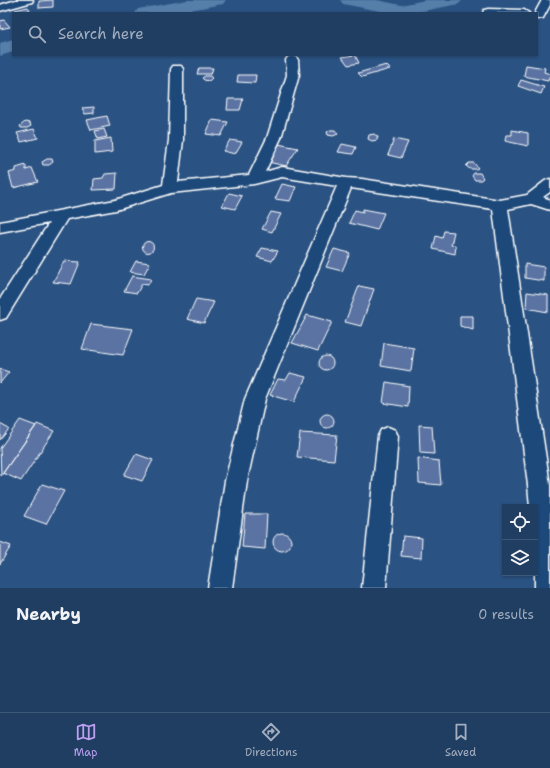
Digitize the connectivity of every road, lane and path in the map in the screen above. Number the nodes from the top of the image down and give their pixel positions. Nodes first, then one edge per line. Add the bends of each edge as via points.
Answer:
1 (28, 0) edge
2 (547, 0) edge
3 (0, 8) edge
4 (538, 16) edge
5 (550, 18) edge
6 (292, 60) dead end
7 (177, 69) dead end
8 (254, 179) junction
9 (346, 183) junction
10 (550, 184) edge
11 (170, 188) junction
12 (532, 198) junction
13 (500, 205) junction
14 (550, 205) edge
15 (61, 217) junction
16 (0, 227) edge
17 (0, 313) edge
18 (388, 436) dead end
19 (220, 588) edge
20 (374, 588) edge
21 (547, 588) edge

1 - 3 street
2 - 4 street
4 - 5 street
6 - 8 street via 294,75 274,138
7 - 11 street via 176,140
8 - 9 street via 282,172
8 - 11 street
9 - 13 street
9 - 19 street via 255,400 236,482
10 - 12 street
11 - 15 street via 116,205
12 - 13 street
12 - 14 street
13 - 21 street via 539,485
15 - 16 street
15 - 17 street
18 - 20 street

